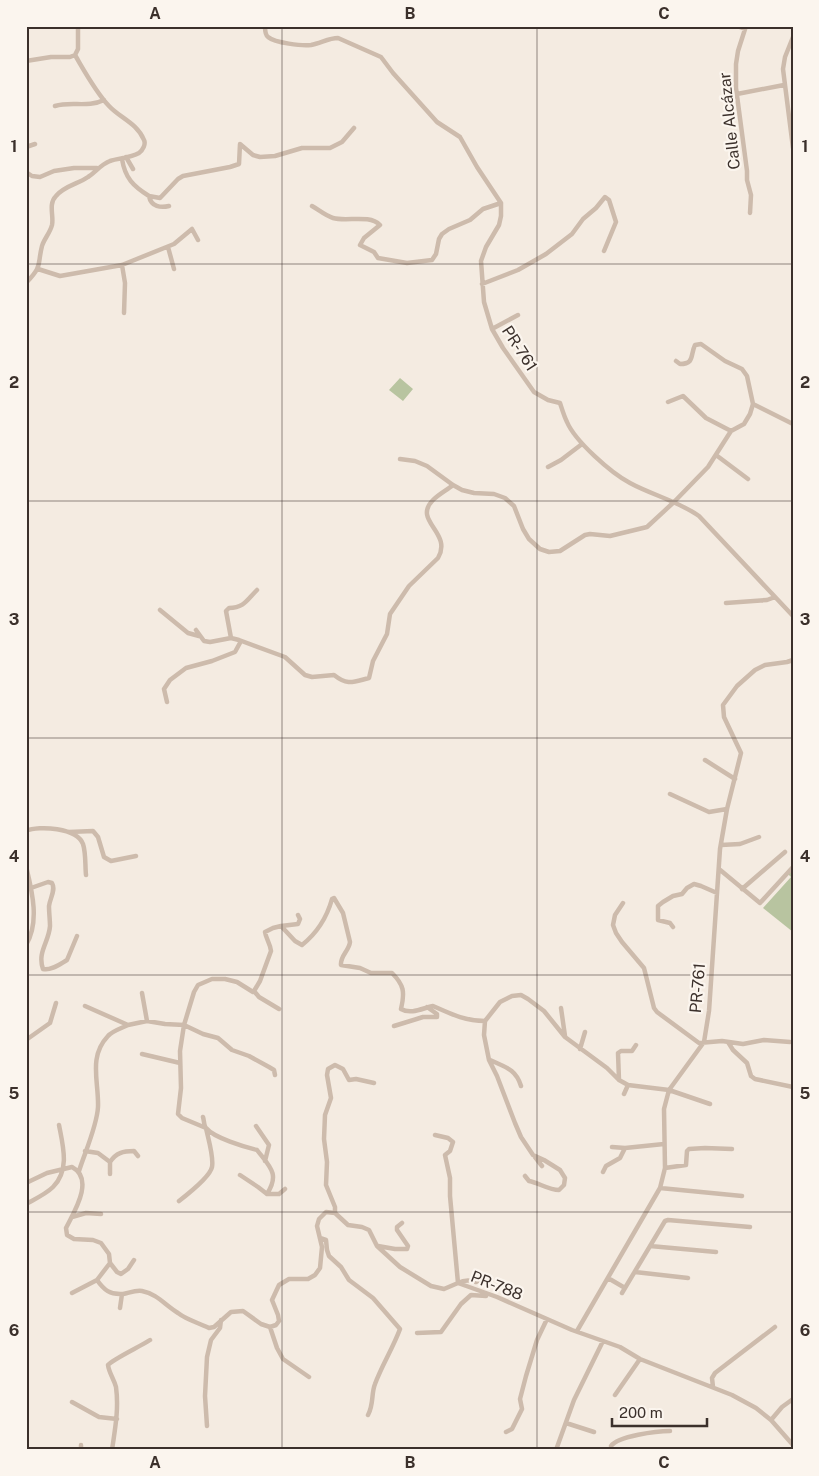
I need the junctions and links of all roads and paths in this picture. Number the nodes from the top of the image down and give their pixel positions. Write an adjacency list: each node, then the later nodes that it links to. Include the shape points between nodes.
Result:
1 (78, 26): 6 (street, via 78,49)
2 (265, 26): 21 (street, via 268,37 280,42 311,45 338,38 381,57 437,122 460,137)
3 (737, 26): 4 (street)
4 (746, 28): 9 (street, Calle Alcázar, via 736,64)
5 (793, 37): 8 (street, via 783,69)
6 (74, 55): 7 (street); 10 (street)
7 (26, 61)
8 (784, 85): 9 (street); 15 (street)
9 (737, 94): 24 (street, Calle Alcázar, via 751,195)
10 (104, 100): 11 (street, via 84,105); 16 (street, via 134,124 144,140 140,152)
11 (54, 106)
12 (354, 128): 20 (street, via 342,142 330,148 302,148 275,156 252,155 240,144 239,164 183,176 160,198)
13 (35, 144): 14 (street)
14 (26, 147)
15 (793, 148)
16 (124, 158): 17 (street); 18 (street); 20 (street, via 124,171 129,180)
17 (98, 168): 19 (street, via 61,170 40,177); 29 (street, via 54,197 52,226 42,245)
18 (134, 169)
19 (26, 172)
20 (149, 196): 22 (street, via 156,206)
21 (500, 203): 23 (street, via 483,209 470,220 442,234 432,260 407,263 378,258 374,252 360,245 380,225 378,222 333,218); 32 (street, PR-761 / PR-761, via 499,225 481,261)
22 (170, 206)
23 (312, 206)
24 (750, 213)
25 (198, 240): 26 (street, via 192,229)
26 (168, 247): 28 (street); 30 (street)
27 (604, 251): 32 (street, via 616,222 605,197 572,234 546,254 518,270)
28 (122, 265): 29 (street, via 60,276); 35 (street)
29 (38, 269): 31 (street)
30 (174, 269)
31 (26, 283)
32 (482, 284): 37 (street, PR-761 / PR-761)
33 (26, 296): 34 (street)
34 (26, 301)
35 (124, 312)
36 (518, 315): 37 (street)
37 (492, 328): 43 (street, PR-761 / PR-761, via 534,392 560,404 567,423)
38 (676, 362): 40 (street, via 689,363 695,344 702,344 742,369)
39 (668, 402): 42 (street, via 683,396 706,418)
40 (754, 404): 41 (street); 42 (street, via 744,424)
41 (793, 424)
42 (731, 431): 44 (street)
43 (582, 444): 46 (street); 49 (street, PR-761 / PR-761, via 628,483)
44 (716, 455): 47 (street); 49 (street)
45 (400, 459): 48 (street, via 427,466)
46 (548, 467)
47 (748, 479)
48 (453, 485): 49 (street, via 462,490 505,498 514,506 529,539 549,552 560,550 585,535 610,536 647,526); 58 (street, via 433,500 427,509 427,520 440,536 440,554 408,586 390,614 387,634 373,661 369,678 350,683 334,675 304,676 285,658)
49 (674, 502): 51 (street, PR-761 / PR-761, via 699,516)
50 (257, 590): 57 (street, via 241,606 226,611)
51 (775, 597): 52 (street); 54 (street, PR-761 / PR-761)
52 (726, 603)
53 (160, 610): 56 (street, via 188,633)
54 (793, 616)
55 (196, 630): 56 (street)
56 (199, 636): 57 (street, via 210,642)
57 (232, 638): 58 (street)
58 (241, 641): 60 (street, via 234,652 186,668 170,680 164,689)
59 (793, 660): 62 (street, PR-761 / PR-761, via 755,670 736,686 724,705 724,717 741,752)
60 (167, 702)
61 (705, 760): 62 (street)
62 (735, 779): 64 (street, PR-761 / PR-761)
63 (670, 794): 64 (street, via 709,812)
64 (727, 809): 68 (street, PR-761 / PR-761)
65 (26, 831): 66 (street, via 42,827)
66 (67, 832): 70 (street, via 93,831 104,857 111,860); 74 (street, via 83,844)
67 (759, 837): 68 (street, via 740,844)
68 (721, 845): 73 (street, PR-761 / PR-761)
69 (785, 852): 76 (street)
70 (136, 856)
71 (26, 866): 75 (street)
72 (793, 867): 76 (street, via 760,903)
73 (719, 869): 76 (street); 77 (street, PR-761 / PR-761)
74 (86, 875)
75 (29, 885): 82 (street, via 48,882 54,886 49,907 50,928 40,962 43,968 52,968 67,960); 83 (street, via 34,918)
76 (742, 889)
77 (717, 893): 81 (street, via 694,884 658,906 658,920 670,923); 99 (street, PR-761 / PR-761)
78 (623, 903): 99 (street, via 613,925 622,942 644,968 654,1008 691,1038)
79 (298, 915): 80 (street, via 298,924)
80 (281, 926): 84 (street, via 266,932 271,951); 88 (street, via 302,945 319,927 334,898 344,913 350,942 341,966 371,973 392,972 403,988 403,1011)
81 (674, 928)
82 (77, 936)
83 (26, 946)
84 (254, 991): 90 (street); 94 (street, via 225,979 212,979 198,985)
85 (142, 993): 91 (street)
86 (56, 1004): 98 (street, via 50,1023)
87 (86, 1006): 93 (street)
88 (427, 1007): 92 (street, via 433,1006 470,1021); 95 (street, via 438,1017 423,1017)
89 (561, 1008): 97 (street)
90 (279, 1009)
91 (147, 1021): 93 (street); 94 (street)
92 (485, 1021): 97 (street, via 500,1002 520,995 544,1011); 105 (street)
93 (128, 1025): 125 (street, via 108,1035 97,1052 98,1108)
94 (184, 1025): 106 (street); 107 (street, via 218,1038 232,1050 274,1070)
95 (394, 1026)
96 (585, 1032): 103 (street)
97 (566, 1037): 103 (street)
98 (26, 1040)
99 (704, 1042): 100 (street); 113 (street, PR-761 / PR-761)
100 (728, 1042): 101 (street); 112 (street, via 747,1063 755,1079)
101 (790, 1042)
102 (636, 1045): 108 (street, via 632,1051 618,1053)
103 (580, 1049): 108 (street)
104 (142, 1054): 106 (street)
105 (489, 1060): 111 (street, via 515,1072); 126 (street, via 514,1123)
106 (180, 1063): 119 (street, via 178,1114)
107 (275, 1075)
108 (619, 1080): 110 (street)
109 (374, 1083): 145 (street, via 349,1080 343,1069 335,1065 328,1069 331,1098 325,1115 326,1185)
110 (628, 1085): 113 (street); 114 (street)
111 (522, 1086)
112 (793, 1087)
113 (669, 1090): 115 (street); 121 (street, PR-761 / PR-761, via 664,1110)
114 (624, 1094)
115 (710, 1104)
116 (203, 1117): 119 (street)
117 (59, 1125): 131 (street)
118 (256, 1126): 128 (street, via 269,1145)
119 (206, 1128): 128 (street, via 236,1145 257,1150); 143 (street, via 212,1168)
120 (435, 1135): 161 (street, via 453,1142 445,1155 450,1178)
121 (664, 1144): 123 (street); 132 (street, PR-761 / PR-761)
122 (612, 1147): 123 (street)
123 (625, 1148): 134 (street, via 620,1158 606,1166)
124 (732, 1149): 132 (street, via 689,1149 686,1165)
125 (85, 1151): 129 (street, via 98,1153); 133 (street)
126 (533, 1155): 130 (street); 137 (street, via 560,1170 564,1185 555,1190 529,1181)
127 (138, 1156): 129 (street, via 134,1151 126,1151 114,1155)
128 (265, 1161): 141 (street, via 274,1178)
129 (110, 1162): 135 (street)
130 (542, 1166)
131 (64, 1168): 133 (street, via 72,1167); 138 (street); 144 (street, via 53,1188)
132 (665, 1168): 139 (street, PR-761 / PR-761)
133 (79, 1171): 147 (street, via 82,1194)
134 (604, 1172)
135 (110, 1174)
136 (240, 1175): 141 (street)
137 (525, 1176)
138 (26, 1183)
139 (660, 1188): 142 (street); 157 (street, PR-761 / PR-761)
140 (286, 1189): 141 (street, via 279,1194)
141 (267, 1194)
142 (742, 1196)
143 (179, 1201)
144 (26, 1204)
145 (335, 1213): 150 (street, via 326,1212 320,1219 317,1226); 151 (street, PR-788 / PR-788, via 348,1224 369,1230)
146 (101, 1214): 147 (street)
147 (72, 1216): 155 (street, via 66,1228 67,1235 101,1243 109,1254)
148 (402, 1223): 151 (street, via 397,1230 407,1248)
149 (750, 1227): 152 (street, via 668,1220)
150 (320, 1238): 168 (street, via 320,1268 308,1279 289,1279 280,1285 272,1300 279,1321); 180 (street, via 326,1240 329,1256 349,1280 374,1298 400,1328 374,1385 372,1408)
151 (377, 1246): 161 (street, PR-788 / PR-788, via 400,1267 431,1286 444,1289)
152 (650, 1246): 153 (street); 156 (street)
153 (716, 1252)
154 (134, 1260): 155 (street, via 121,1274)
155 (110, 1263): 160 (street)
156 (634, 1272): 157 (street, via 624,1290); 158 (street)
157 (608, 1278): 170 (street, PR-761 / PR-761)
158 (688, 1278)
159 (477, 1279): 161 (street, via 478,1282)
160 (97, 1280): 162 (street); 163 (street, via 107,1292)
161 (458, 1283): 164 (street, PR-788 / PR-788)
162 (72, 1293)
163 (122, 1294): 165 (street); 167 (street, via 141,1291 157,1296 179,1314 209,1328)
164 (497, 1297): 166 (street, PR-788 / PR-788); 171 (street, via 472,1295 461,1304 442,1332)
165 (120, 1308)
166 (548, 1319): 170 (street, PR-788 / PR-788); 186 (street, via 537,1340 526,1376 520,1399 522,1409 512,1429)
167 (221, 1320): 168 (street, via 232,1312 243,1311); 184 (street, via 207,1357)
168 (270, 1327): 175 (street, via 283,1359)
169 (775, 1327): 176 (street, via 715,1373)
170 (577, 1332): 173 (street, PR-788 / PR-788)
171 (417, 1333)
172 (150, 1340): 181 (street, via 108,1365 116,1387)
173 (603, 1341): 174 (street, PR-788 / PR-788); 183 (street)
174 (640, 1359): 176 (street, PR-788 / PR-788); 177 (street)
175 (309, 1377)
176 (713, 1387): 182 (street, PR-788 / PR-788, via 756,1408)
177 (616, 1395)
178 (793, 1399): 182 (street)
179 (72, 1402): 181 (street, via 99,1417)
180 (368, 1415)
181 (117, 1419): 189 (street)
182 (771, 1420): 188 (street, PR-788 / PR-788)
183 (566, 1423): 187 (street); 190 (street)
184 (207, 1426)
185 (670, 1431): 191 (street, via 615,1442)
186 (506, 1432)
187 (594, 1432)
188 (793, 1445)
189 (112, 1450)
190 (556, 1450)
191 (612, 1450)

